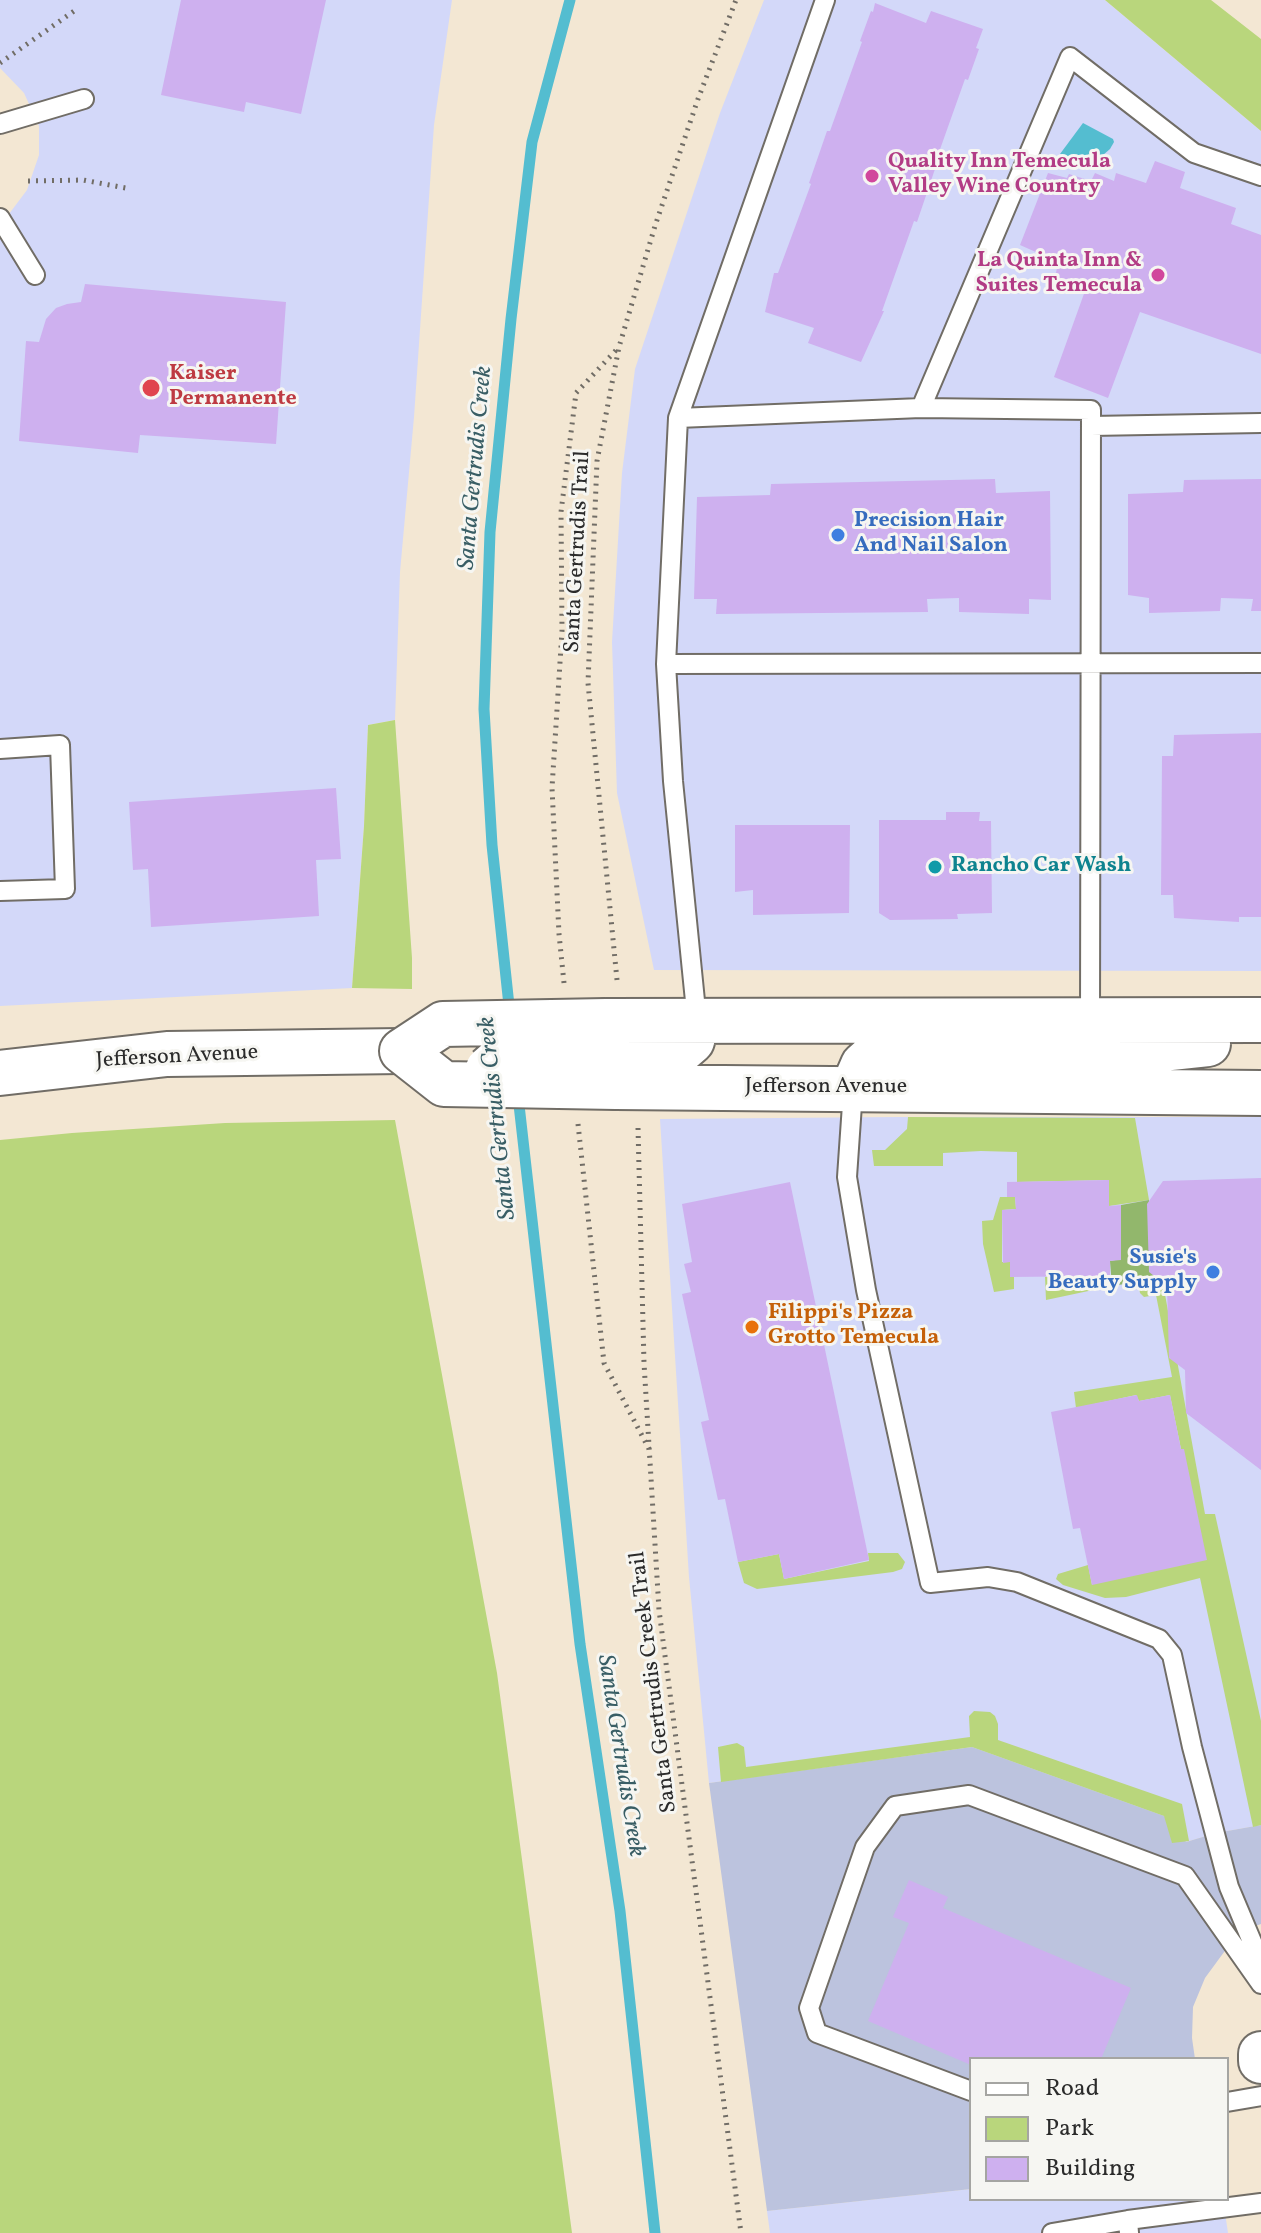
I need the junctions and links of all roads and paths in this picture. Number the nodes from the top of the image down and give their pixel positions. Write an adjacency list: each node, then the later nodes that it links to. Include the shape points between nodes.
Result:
1 (736, 0): 12 (path, Santa Gertrudis Trail, via 655,226)
2 (825, 0): 14 (lane)
3 (77, 9): 4 (path)
4 (0, 63)
5 (84, 99): 6 (lane)
6 (0, 124)
7 (1261, 176): 13 (lane, via 1194,153 1070,57)
8 (28, 181): 9 (path, via 83,180)
9 (131, 189)
10 (0, 218): 11 (lane)
11 (35, 275)
12 (619, 347): 22 (path, via 576,393 561,512 562,631 552,788); 27 (path, Santa Gertrudis Trail, via 597,461 588,683)
13 (921, 408): 14 (lane); 16 (lane, via 1091,410)
14 (678, 418): 18 (lane)
15 (1261, 423): 16 (lane)
16 (1091, 426): 19 (lane)
17 (1261, 663): 19 (lane)
18 (666, 664): 19 (lane); 25 (lane)
19 (1091, 664): 23 (lane)
20 (0, 749): 21 (lane, via 60,745 65,889)
21 (0, 891)
22 (565, 993)
23 (1090, 1020): 24 (main road, Jefferson Avenue); 25 (main road, Jefferson Avenue)
24 (1261, 1020)
25 (697, 1021): 27 (main road, Jefferson Avenue)
26 (1261, 1032): 30 (main road, via 1142,1051 883,1054 863,1065)
27 (612, 1036): 28 (main road, Jefferson Avenue, bridge, via 443,1024); 28 (main road, Jefferson Avenue, bridge, via 472,1084 444,1084); 30 (main road, Jefferson Avenue)
28 (402, 1051): 29 (main road, Jefferson Avenue, via 167,1054)
29 (0, 1073)
30 (853, 1088): 31 (main road, Jefferson Avenue); 35 (lane, via 847,1177 866,1290 930,1583 988,1577 1017,1582 1159,1639 1172,1655 1229,1887)
31 (1261, 1093)
32 (577, 1112): 34 (path, via 604,1363)
33 (638, 1123): 34 (path, Santa Gertrudis Creek Trail)
34 (649, 1449): 44 (path, Santa Gertrudis Creek Trail, via 659,1610)
35 (1261, 1963)
36 (1261, 1984): 39 (lane, via 1185,1876 969,1795 895,1806 865,1847 809,2008 817,2033)
37 (1261, 2054): 38 (main road)
38 (1261, 2061)
39 (969, 2090)
40 (1261, 2096): 41 (lane)
41 (1229, 2102)
42 (1261, 2203): 43 (lane)
43 (1128, 2226): 45 (lane)
44 (741, 2233)
45 (1052, 2233)

